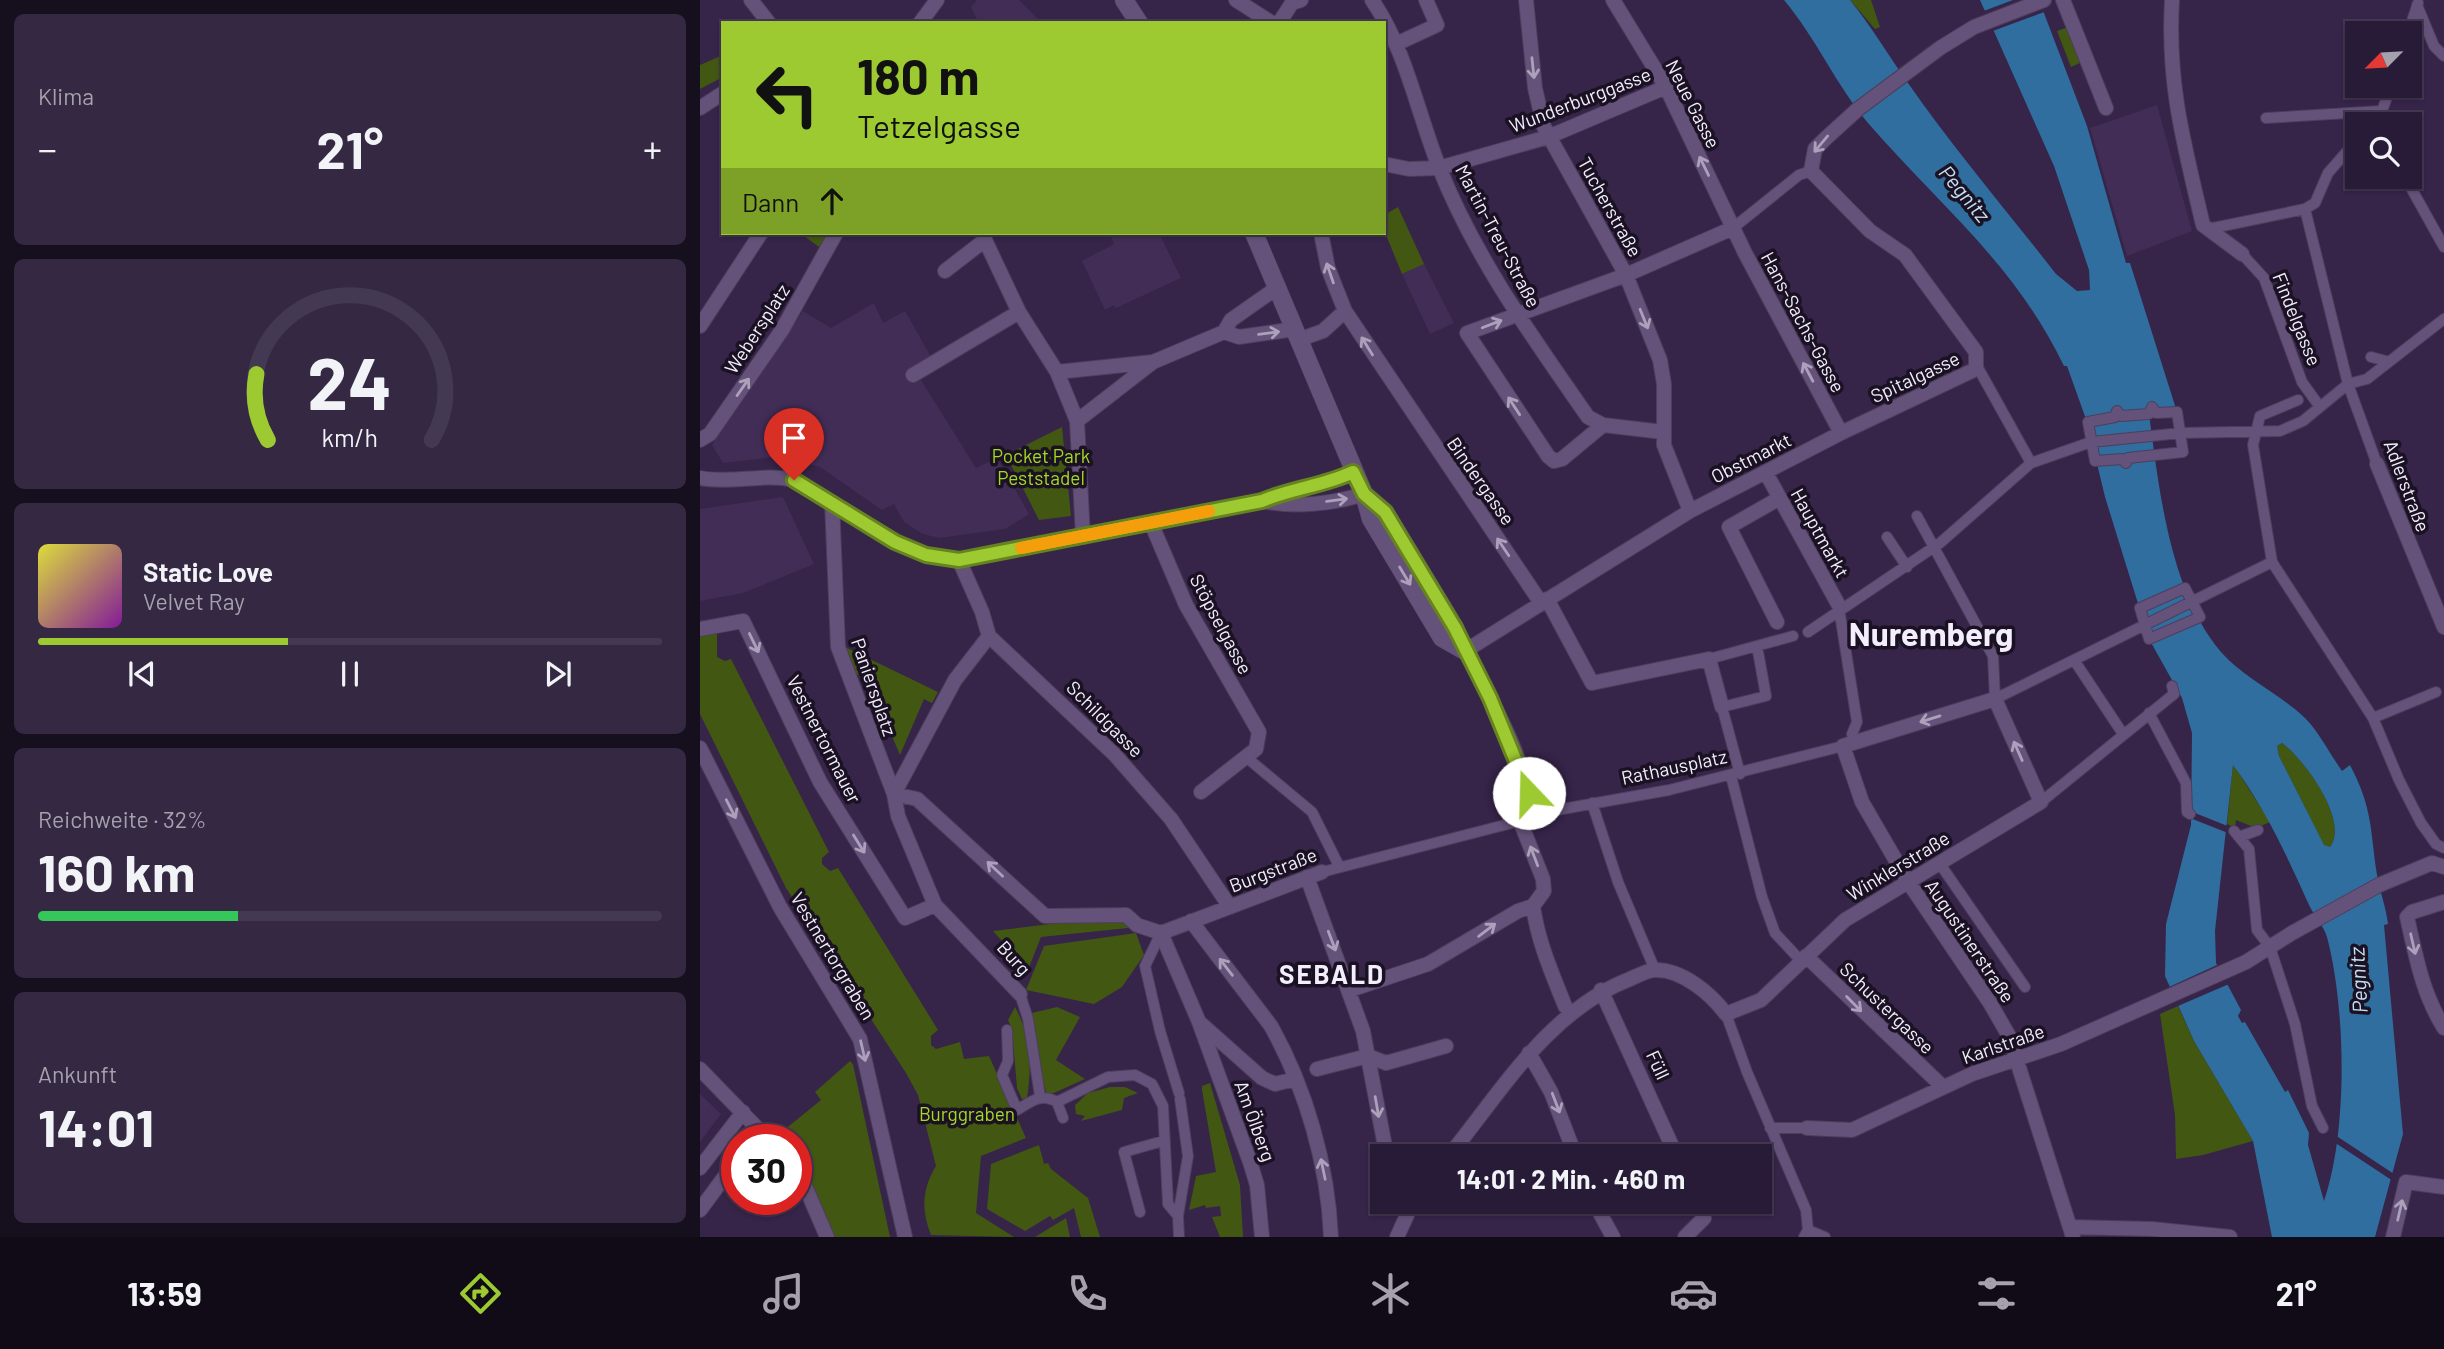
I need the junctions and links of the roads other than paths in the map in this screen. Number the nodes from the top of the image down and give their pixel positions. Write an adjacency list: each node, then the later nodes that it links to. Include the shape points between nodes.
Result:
1 (751, 0): 14 (street)
2 (937, 0): 15 (street)
3 (1124, 0): 16 (street)
4 (1236, 0): 17 (street)
5 (1372, 0): 19 (street, Martin-Treu-Straße)
6 (1426, 0): 22 (street, via 1437,25)
7 (1526, 0): 31 (street, Tucherstraße, one-way to 31, via 1535,88)
8 (1613, 0): 24 (street, Neue Gasse)
9 (2043, 0): 35 (street, one-way to 35, via 1955,37 1902,76 1815,149)
10 (2063, 0): 28 (street)
11 (2172, 0): 39 (street, via 2169,47 2174,100)
12 (1295, 1): 18 (street)
13 (2418, 3): 20 (street); 23 (street, via 2434,46)
14 (767, 21)
15 (921, 21)
16 (1138, 21)
17 (1269, 21)
18 (1280, 21)
19 (1383, 21)
20 (2412, 21)
21 (1386, 26): 22 (street, Martin-Treu-Straße)
22 (1396, 44): 34 (street, Martin-Treu-Straße)
23 (2444, 56)
24 (1666, 88): 31 (street, Wunderburggasse); 38 (street, Neue Gasse, one-way to 24)
25 (721, 94): 27 (street)
26 (2387, 98): 29 (street)
27 (700, 108)
28 (2106, 108)
29 (2382, 111): 30 (street)
30 (2266, 118)
31 (1548, 137): 34 (street, Wunderburggasse); 47 (street, Tucherstraße)
32 (2345, 154): 37 (street, via 2328,173 2315,203)
33 (1386, 164): 34 (street, Wunderburggasse)
34 (1439, 168): 51 (street, Martin-Treu-Straße)
35 (1811, 171): 38 (street, via 1799,175); 59 (street, Spitalgasse, via 1870,232 1905,255 1976,352)
36 (2412, 189): 44 (street)
37 (2305, 209): 39 (street); 62 (street, Adlerstraße)
38 (1733, 228): 47 (street); 71 (street, Hans-Sachs-Gasse, one-way to 38)
39 (2207, 229): 45 (street, Findelgasse)
40 (760, 235): 53 (street)
41 (835, 235): 72 (street, Webersplatz, one-way to 41, via 710,434 782,330)
42 (1255, 235): 48 (street)
43 (1321, 235): 49 (street, Bindergasse, one-way to 43)
44 (2444, 247)
45 (2242, 254): 64 (street, Findelgasse, via 2264,278 2302,382)
46 (945, 271): 50 (street, via 985,240)
47 (1626, 275): 51 (street); 68 (street, Tucherstraße, one-way to 68, via 1660,360)
48 (1278, 286): 54 (street, via 1231,320); 55 (street)
49 (1345, 311): 55 (street, via 1323,331); 92 (street, Bindergasse, one-way to 49)
50 (1019, 312): 60 (street); 61 (street)
51 (1517, 314): 67 (street, Martin-Treu-Straße, via 1588,417); 67 (street, one-way to 51, via 1562,459 1548,456 1467,334)
52 (2444, 319): 57 (street)
53 (700, 326)
54 (1224, 332): 55 (street, one-way to 55, via 1239,337); 58 (street)
55 (1296, 334): 76 (street)
56 (2371, 357): 57 (street)
57 (2386, 361): 62 (street, via 2367,379)
58 (1153, 362): 60 (street); 66 (street)
59 (1977, 366): 71 (street, Spitalgasse); 74 (street, Spitalgasse)
60 (1057, 372): 66 (street)
61 (913, 375)
62 (2348, 384): 64 (street); 75 (street, Adlerstraße)
63 (2298, 400): 65 (street)
64 (2320, 407): 65 (street, via 2303,421)
65 (2279, 419): 69 (street); 69 (street, via 2260,416)
66 (1077, 421): 86 (street)
67 (1603, 425): 68 (street)
68 (1663, 432): 83 (street)
69 (2254, 432): 70 (street); 90 (street, via 2260,502)
70 (2180, 433): 73 (street); 73 (street, via 2183,452 2128,458 2126,463 2122,459 2095,461); 73 (street, via 2177,412 2156,413 2152,407 2149,414 2121,416 2117,411 2115,417 2088,422)
71 (1835, 436): 77 (street, Obstmarkt)
72 (700, 440)
73 (2091, 442): 74 (street)
74 (2031, 463): 88 (street, Hauptmarkt)
75 (2377, 464): 97 (street, Adlerstraße)
76 (1353, 472): 79 (street); 81 (street)
77 (1766, 473): 80 (street, Hauptmarkt); 83 (street, Obstmarkt)
78 (700, 478): 82 (street, via 725,481 778,476)
79 (1364, 494): 81 (street, one-way to 79, via 1283,505); 102 (street, via 1371,519 1432,606 1442,638)
80 (1778, 499): 94 (street, Hauptmarkt); 95 (street, via 1729,527)
81 (1262, 501): 85 (street)
82 (832, 502): 89 (street, via 895,542 926,555); 117 (street, Paniersplatz, via 838,648)
83 (1690, 511): 92 (street, Obstmarkt)
84 (1917, 516): 88 (street)
85 (1151, 523): 86 (street); 114 (street, Stöpselgasse, via 1186,605 1257,725 1260,740)
86 (1083, 537): 89 (street)
87 (1887, 537): 91 (street)
88 (1938, 545): 91 (street, Hauptmarkt); 107 (street, via 1993,656)
89 (959, 560): 100 (street, Schildgasse)
90 (2272, 562): 93 (street); 110 (street)
91 (1907, 567): 94 (street, Hauptmarkt)
92 (1544, 601): 102 (street, Obstmarkt); 103 (street, Bindergasse, via 1592,683)
93 (2193, 603): 96 (street); 96 (street, via 2200,617 2178,629 2149,639); 96 (street, via 2185,588 2163,596 2140,608)
94 (1840, 608): 99 (street, Hauptmarkt); 112 (street, Hauptmarkt, via 1857,722)
95 (1777, 622): 101 (street, via 1789,637)
96 (2145, 626): 104 (street)
97 (2444, 627)
98 (700, 629): 130 (street, Vestnertormauer, one-way to 130, via 743,621 820,782 905,918)
99 (1808, 632)
100 (989, 636): 117 (street, Paniersplatz, via 955,680); 132 (street, Schildgasse, via 1115,754 1171,819)
101 (1757, 646): 103 (street); 108 (street, via 1766,696)
102 (1465, 651): 121 (street, via 1526,782 1531,802)
103 (1709, 659): 108 (street, Rathausplatz)
104 (2074, 660): 107 (street); 111 (street)
105 (2172, 686): 109 (street, Winklerstraße, via 2174,694)
106 (2436, 692): 110 (street)
107 (1995, 699): 112 (street, one-way to 112); 118 (street, one-way to 107)
108 (1722, 707): 115 (street, Rathausplatz)
109 (2145, 716): 111 (street, Winklerstraße); 120 (street, via 2186,783)
110 (2373, 718): 123 (street, via 2399,780)
111 (2123, 734): 118 (street, Winklerstraße)
112 (1849, 744): 115 (street); 128 (street, Augustinerstraße, via 1862,802)
113 (700, 748): 183 (street, Vestnertorgraben, one-way to 183, via 780,907 860,1039)
114 (1246, 757): 116 (street); 125 (street, via 1312,811)
115 (1735, 775): 119 (street, Rathausplatz); 136 (street, via 1762,897 1775,933)
116 (1201, 792)
117 (894, 794): 130 (street, via 898,816); 134 (street, one-way to 117, via 1126,915 1045,916 917,799)
118 (2041, 802): 124 (street, Winklerstraße)
119 (1592, 803): 121 (street, Rathausplatz); 137 (street, via 1618,882)
120 (2190, 814)
121 (1524, 818): 125 (street, Burgstraße, via 1436,845); 131 (street, one-way to 121, via 1544,891 1543,879)
122 (2258, 830): 135 (street, via 2237,834 2249,849 2257,930)
123 (2443, 858): 135 (street, via 2379,885)
124 (1940, 864): 128 (street, Winklerstraße); 138 (street, Augustinerstraße)
125 (1339, 866): 126 (street, Burgstraße)
126 (1322, 872): 127 (street, Burgstraße)
127 (1307, 877): 132 (street, Burgstraße); 139 (street, one-way to 139)
128 (1909, 883): 136 (street, Winklerstraße, via 1846,920); 150 (street, Augustinerstraße, via 1990,1003)
129 (2444, 902): 145 (street, one-way to 145, via 2407,917 2422,983)
130 (935, 905): 141 (street, Burg)
131 (1534, 906): 139 (street, one-way to 131, via 1428,964); 142 (street, via 1540,943)
132 (1230, 907): 133 (street, Burgstraße)
133 (1191, 921): 134 (street, Burgstraße); 153 (street, one-way to 133, via 1271,1026)
134 (1161, 933): 144 (street, Am Ölberg); 177 (street, via 1145,966 1180,1096 1188,1156)
135 (2270, 947): 150 (street, Karlstraße, via 2173,996 2061,1044); 162 (street, via 2295,1024 2312,1106)
136 (1804, 958): 143 (street, Winklerstraße, via 1762,1000); 154 (street, Schustergasse, one-way to 154)
137 (1655, 970): 140 (street); 143 (street, via 1682,977 1703,990)
138 (2025, 987)
139 (1350, 990): 149 (street)
140 (1601, 990): 148 (street); 167 (street, Füll)
141 (1020, 994): 155 (street, Burg)
142 (1565, 1006)
143 (1726, 1014): 160 (street)
144 (1199, 1022): 153 (street, Am Ölberg, via 1262,1078 1275,1084); 185 (street, Am Ölberg, via 1254,1173)
145 (2444, 1028)
146 (1007, 1030): 155 (street, via 1008,1061 1002,1075 1017,1110)
147 (1446, 1046): 149 (street, via 1386,1063)
148 (1530, 1053): 165 (street); 166 (street, one-way to 166)
149 (1368, 1056): 152 (street); 164 (street, one-way to 164)
150 (2017, 1057): 154 (street, Karlstraße); 178 (street, Augustinerstraße)
151 (700, 1069): 157 (street)
152 (1317, 1069)
153 (1295, 1079): 186 (street, one-way to 153, via 1322,1160)
154 (1943, 1087): 161 (street, Karlstraße, via 1846,1130)
155 (1040, 1096): 156 (street)
156 (1056, 1102): 158 (street); 163 (street, via 1108,1077 1135,1075 1152,1084 1160,1097)
157 (743, 1112): 159 (street); 168 (street)
158 (1063, 1118)
159 (754, 1124)
160 (1770, 1128): 161 (street); 180 (street, via 1806,1210)
161 (1807, 1128)
162 (2323, 1128)
163 (1163, 1141): 173 (street, via 1124,1152); 177 (street, via 1168,1204)
164 (1385, 1144)
165 (1459, 1144)
166 (1571, 1144)
167 (1671, 1144)
168 (700, 1168)
169 (721, 1182): 172 (street)
170 (2444, 1187): 191 (street, one-way to 170, via 2406,1182)
171 (812, 1201): 182 (street)
172 (700, 1210)
173 (1140, 1212)
174 (1408, 1214): 187 (street)
175 (1600, 1214): 188 (street)
176 (1702, 1214): 189 (street, via 1704,1218)
177 (1178, 1216): 184 (street)
178 (2072, 1232): 179 (street)
179 (2151, 1233): 181 (street)
180 (1806, 1234): 190 (street)
181 (2223, 1236)
182 (828, 1237)
183 (905, 1237)
184 (1179, 1237)
185 (1262, 1237)
186 (1331, 1237)
187 (1397, 1237)
188 (1612, 1237)
189 (1685, 1237)
190 (1825, 1237)
191 (2393, 1237)

